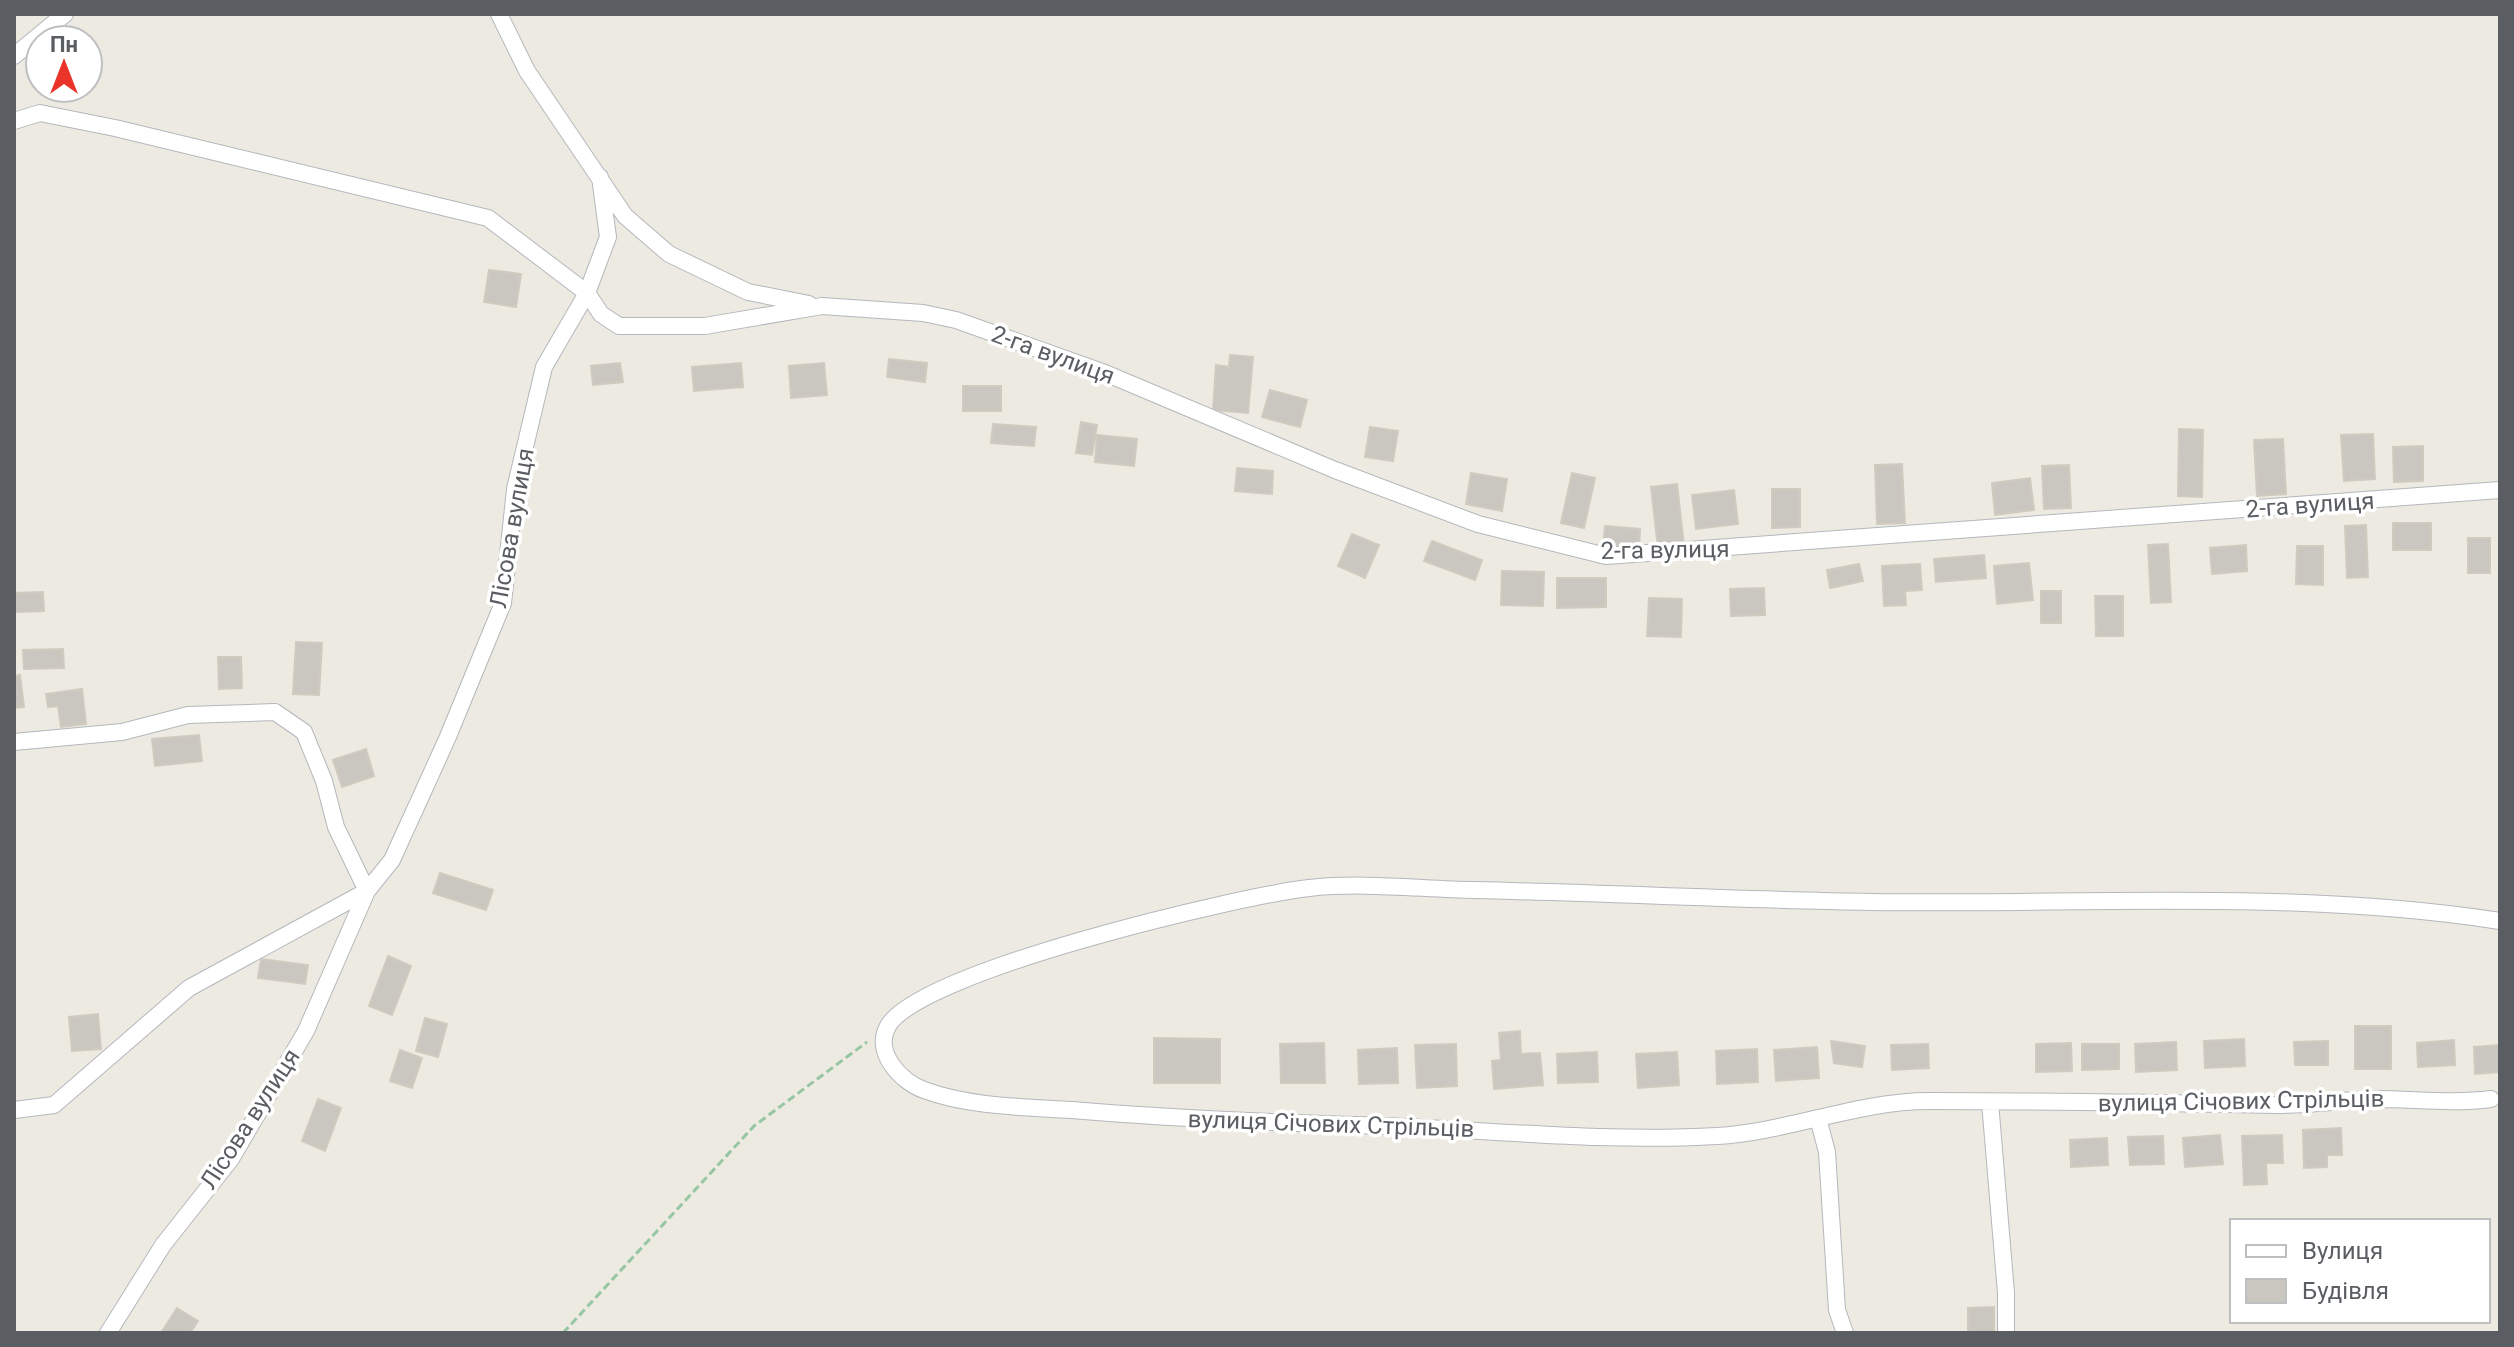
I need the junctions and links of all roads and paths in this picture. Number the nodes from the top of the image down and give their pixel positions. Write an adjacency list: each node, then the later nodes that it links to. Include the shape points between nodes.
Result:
1 (65, 14): 3 (street)
2 (499, 14): 5 (street, Лісова вулиця, via 527,71)
3 (14, 56)
4 (14, 121): 6 (street, via 40,113 115,128 488,218)
5 (600, 177): 6 (street, Лісова вулиця, via 608,237); 7 (street, 2-га вулиця, via 625,216 669,254 748,292)
6 (587, 293): 7 (street, 2-га вулиця, via 601,314 619,326 705,326); 10 (street, Лісова вулиця, via 544,367 515,489 503,603 392,860)
7 (822, 306): 8 (street, 2-га вулиця, via 956,320 1105,373 1478,524 1606,556)
8 (2500, 490)
9 (14, 742): 10 (street, via 122,732 188,715 275,712 304,732 336,827)
10 (367, 891): 15 (street, Лісова вулиця, via 189,988 54,1105); 17 (street, Лісова вулиця, via 298,1044 231,1159 163,1245)
11 (2500, 921): 12 (street, via 2362,904 1870,902 1314,887 1199,907 1097,934 950,987 895,1018)
12 (886, 1029): 16 (street, вулиця Січових Стрільців, via 887,1055 911,1084 960,1098 1039,1108 1165,1119 1584,1135 1722,1136); 18 (path, via 754,1126)
13 (2491, 1099): 14 (street, вулиця Січових Стрільців, via 2284,1105)
14 (1990, 1102): 16 (street, вулиця Січових Стрільців, via 1889,1103); 20 (street)
15 (14, 1110)
16 (1818, 1118): 19 (street, via 1827,1152 1837,1310)
17 (108, 1333)
18 (563, 1333)
19 (1845, 1333)
20 (2006, 1333)

